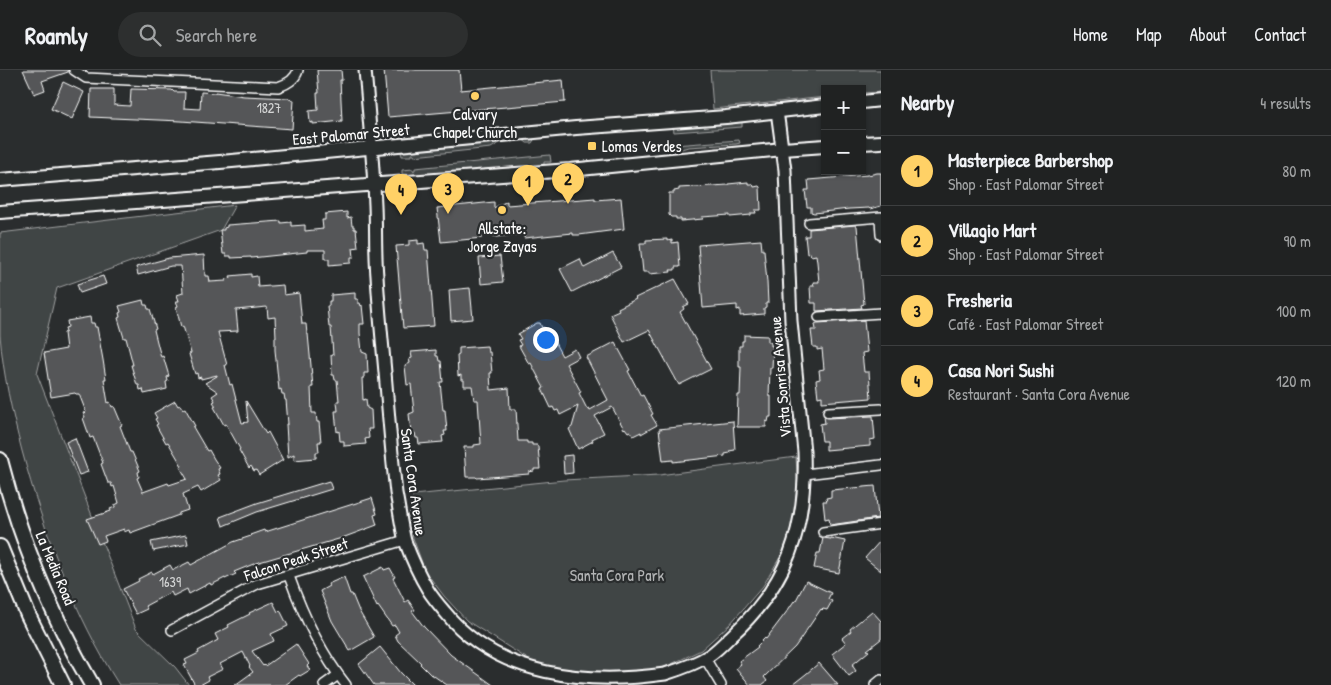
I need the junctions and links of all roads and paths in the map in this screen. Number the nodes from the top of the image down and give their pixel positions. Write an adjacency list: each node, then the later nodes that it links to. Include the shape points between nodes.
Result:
1 (74, 70): 2 (street, via 86,78 278,87 294,78)
2 (298, 70)
3 (365, 70): 11 (street, Santa Cora Avenue)
4 (881, 100): 5 (main road)
5 (866, 102)
6 (821, 106): 7 (main road, East Palomar Street)
7 (777, 111): 11 (main road, East Palomar Street); 12 (street, Vista Sonrisa Avenue)
8 (881, 142): 9 (main road)
9 (866, 143)
10 (821, 146): 12 (main road)
11 (371, 148): 13 (main road, East Palomar Street); 14 (street, Santa Cora Avenue)
12 (783, 149): 14 (main road, via 570,170); 25 (street, Vista Sonrisa Avenue, via 791,321)
13 (0, 180)
14 (374, 184): 15 (main road); 28 (street, Santa Cora Avenue, via 377,275 393,467)
15 (0, 212)
16 (880, 218): 17 (street); 18 (street)
17 (809, 223)
18 (881, 235)
19 (881, 313): 20 (street)
20 (819, 317)
21 (881, 409): 22 (street)
22 (828, 412)
23 (0, 460): 37 (main road, La Media Road, via 34,564)
24 (881, 465): 25 (street)
25 (804, 474): 31 (street, Vista Sonrisa Avenue, via 800,522 784,569 766,599)
26 (881, 524): 27 (street)
27 (823, 532)
28 (405, 540): 30 (street, Falcon Peak Street); 33 (street, Santa Cora Avenue, via 429,591 450,619 476,644 518,668 568,683 619,684 657,676)
29 (0, 547): 36 (main road, via 28,615)
30 (289, 576): 32 (street, Falcon Peak Street, via 257,584); 34 (street, via 310,628)
31 (743, 625): 33 (street, Santa Cora Avenue)
32 (172, 630)
33 (705, 658): 40 (street)
34 (338, 675): 38 (street); 39 (street)
35 (881, 680): 41 (street)
36 (63, 685)
37 (92, 685)
38 (324, 685)
39 (346, 685)
40 (721, 685)
41 (875, 685)

